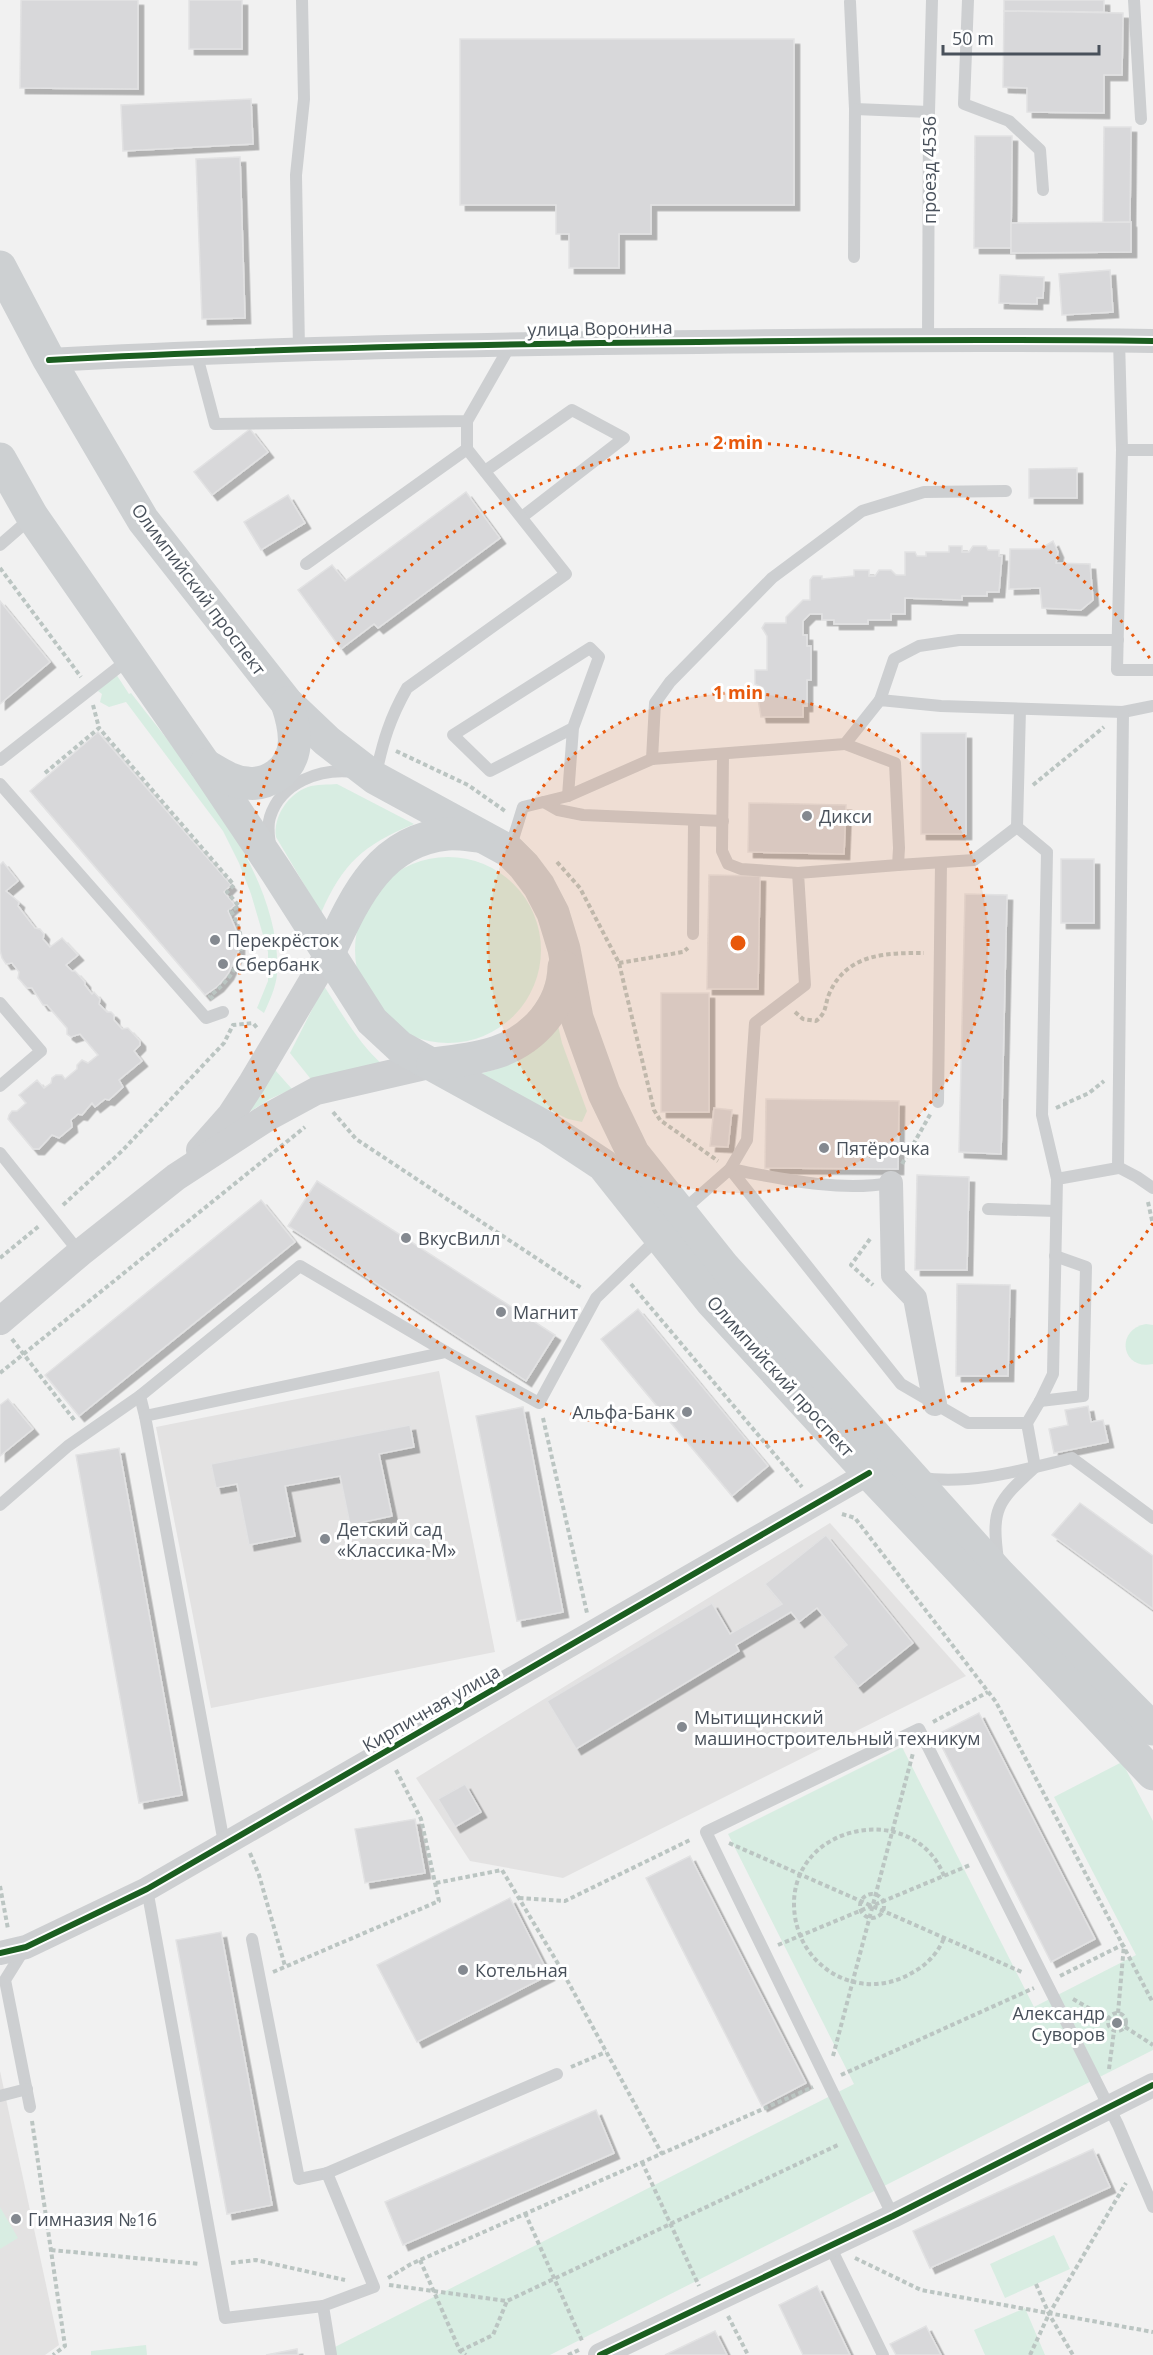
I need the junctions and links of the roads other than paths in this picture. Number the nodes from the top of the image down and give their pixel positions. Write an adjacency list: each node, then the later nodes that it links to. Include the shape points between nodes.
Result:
1 (302, 0): 16 (lane, via 304,99 296,175)
2 (932, 0): 7 (lane, проезд 4536)
3 (968, 0): 9 (lane, via 964,104 1009,121 1040,150)
4 (1134, 0): 8 (lane)
5 (850, 2): 6 (lane)
6 (855, 109): 7 (lane); 10 (lane)
7 (929, 112): 12 (lane, проезд 4536)
8 (1141, 119)
9 (1043, 190)
10 (854, 257)
11 (0, 267): 18 (main road, Олимпийский проспект)
12 (928, 340): 13 (street, улица Воронина); 15 (street, улица Воронина)
13 (1119, 340): 14 (street, улица Воронина); 21 (lane)
14 (1153, 341)
15 (512, 344): 16 (street, улица Воронина); 19 (lane)
16 (299, 350): 17 (street, улица Воронина)
17 (196, 352): 18 (street, улица Воронина); 19 (lane, via 215,424)
18 (48, 360): 34 (main road, Олимпийский проспект, via 143,520)
19 (467, 421): 20 (lane)
20 (467, 449): 24 (lane); 29 (lane)
21 (1122, 450): 22 (lane); 30 (lane)
22 (1153, 450)
23 (0, 459): 26 (main road, Олимпийский проспект)
24 (485, 471): 27 (lane); 27 (lane, via 572,410 624,438)
25 (1006, 490): 41 (lane, via 924,492 862,511 772,578 670,682 655,703)
26 (32, 516): 28 (lane); 31 (main road, Олимпийский проспект)
27 (522, 517): 44 (lane, via 566,574 407,688 392,714)
28 (0, 545)
29 (306, 564)
30 (1118, 640): 32 (lane, via 1117,670); 33 (lane, via 959,640 919,646 894,659)
31 (130, 658): 42 (lane); 43 (main road, Олимпийский проспект)
32 (1153, 670)
33 (879, 700): 36 (lane); 39 (lane)
34 (287, 703): 43 (main road, via 295,740 292,757 282,771 266,782 249,784); 44 (main road, Олимпийский проспект)
35 (1153, 706): 37 (lane)
36 (1020, 709): 37 (lane); 50 (lane)
37 (1123, 712): 66 (lane)
38 (573, 729): 38 (lane, via 490,771 453,735 590,648 599,657); 46 (lane)
39 (845, 744): 40 (lane); 54 (lane, via 895,763)
40 (723, 754): 41 (lane); 49 (lane)
41 (652, 759): 46 (lane)
42 (0, 760)
43 (205, 765): 55 (main road, Олимпийский проспект)
44 (372, 776): 51 (main road, Олимпийский проспект); 55 (lane, via 342,771 318,773 292,785 276,803 269,819)
45 (0, 784): 61 (lane, via 206,1018)
46 (568, 796): 47 (lane)
47 (544, 802): 48 (lane, via 558,810 583,815); 52 (lane, via 522,807)
48 (694, 820): 49 (lane); 57 (lane)
49 (723, 821): 56 (lane, via 723,851 728,864 741,869)
50 (1017, 827): 53 (lane, via 974,860); 69 (lane, via 1047,852 1042,1115)
51 (481, 836): 52 (main road, Олимпийский проспект); 59 (main road, Олимпийский проспект, via 448,834 417,840 392,854 369,877)
52 (509, 851): 58 (main road, Олимпийский проспект, via 539,886 553,913)
53 (941, 863): 54 (lane); 64 (lane)
54 (898, 865): 56 (lane)
55 (276, 871): 59 (main road, Олимпийский проспект)
56 (798, 873): 67 (lane, via 805,985 756,1023 747,1140)
57 (693, 934)
58 (564, 949): 62 (main road, Олимпийский проспект, via 564,983 558,998 544,1021 524,1040 496,1053); 74 (main road, Олимпийский проспект, via 577,1018 604,1093)
59 (328, 955): 62 (main road, Олимпийский проспект, via 372,1021 400,1047); 68 (street, via 231,1115)
60 (0, 1003): 63 (lane, via 41,1051)
61 (223, 1012)
62 (433, 1065): 68 (street, via 316,1091); 74 (main road, Олимпийский проспект, via 603,1165)
63 (0, 1086)
64 (938, 1102)
65 (0, 1154): 75 (lane)
66 (1118, 1167): 69 (lane); 71 (lane)
67 (730, 1169): 70 (lane, via 803,1184); 74 (lane); 81 (lane, via 901,1384)
68 (176, 1177): 75 (street)
69 (1057, 1179): 73 (lane)
70 (891, 1184): 81 (street, via 893,1275 915,1298)
71 (1153, 1188)
72 (988, 1209): 73 (lane)
73 (1056, 1211): 76 (lane)
74 (670, 1224): 78 (lane, via 596,1298 540,1403); 85 (main road, Олимпийский проспект, via 711,1301); 86 (main road, Олимпийский проспект, via 723,1266)
75 (80, 1253): 77 (street)
76 (1055, 1256): 80 (lane, via 1053,1374); 80 (lane, via 1086,1267 1083,1396)
77 (0, 1321)
78 (446, 1353): 79 (lane, via 300,1266); 82 (lane)
79 (140, 1396): 82 (lane); 87 (lane, via 85,1434)
80 (1040, 1401): 83 (lane)
81 (935, 1404): 83 (lane, via 968,1423)
82 (145, 1416): 92 (lane)
83 (1027, 1423): 84 (lane)
84 (1035, 1467): 86 (lane, via 981,1479); 88 (lane, via 1072,1458); 89 (lane, via 1007,1493 997,1514 994,1528)
85 (869, 1473): 91 (main road, Олимпийский проспект); 92 (street, Кирпичная улица)
86 (911, 1477): 89 (main road, Олимпийский проспект)
87 (0, 1504)
88 (1153, 1518)
89 (1000, 1575): 90 (main road, Олимпийский проспект)
90 (1153, 1729)
91 (1153, 1774)
92 (224, 1843): 93 (street, Кирпичная улица)
93 (147, 1889): 95 (street, Кирпичная улица); 106 (lane, via 225,2318)
94 (252, 1939): 102 (lane, via 299,2179)
95 (14, 1950): 98 (lane, via 4,1980)
96 (557, 2074): 102 (lane)
97 (1153, 2085): 100 (street)
98 (27, 2089): 99 (lane); 101 (lane)
99 (0, 2096)
100 (1107, 2103): 103 (lane); 104 (street); 104 (lane, via 919,1729 706,1832)
101 (30, 2107)
102 (327, 2173): 106 (lane, via 374,2287)
103 (1153, 2207)
104 (893, 2216): 105 (street)
105 (830, 2246): 108 (street, via 711,2295); 109 (lane)
106 (324, 2306): 107 (lane)
107 (331, 2355)
108 (600, 2355)
109 (883, 2355)

